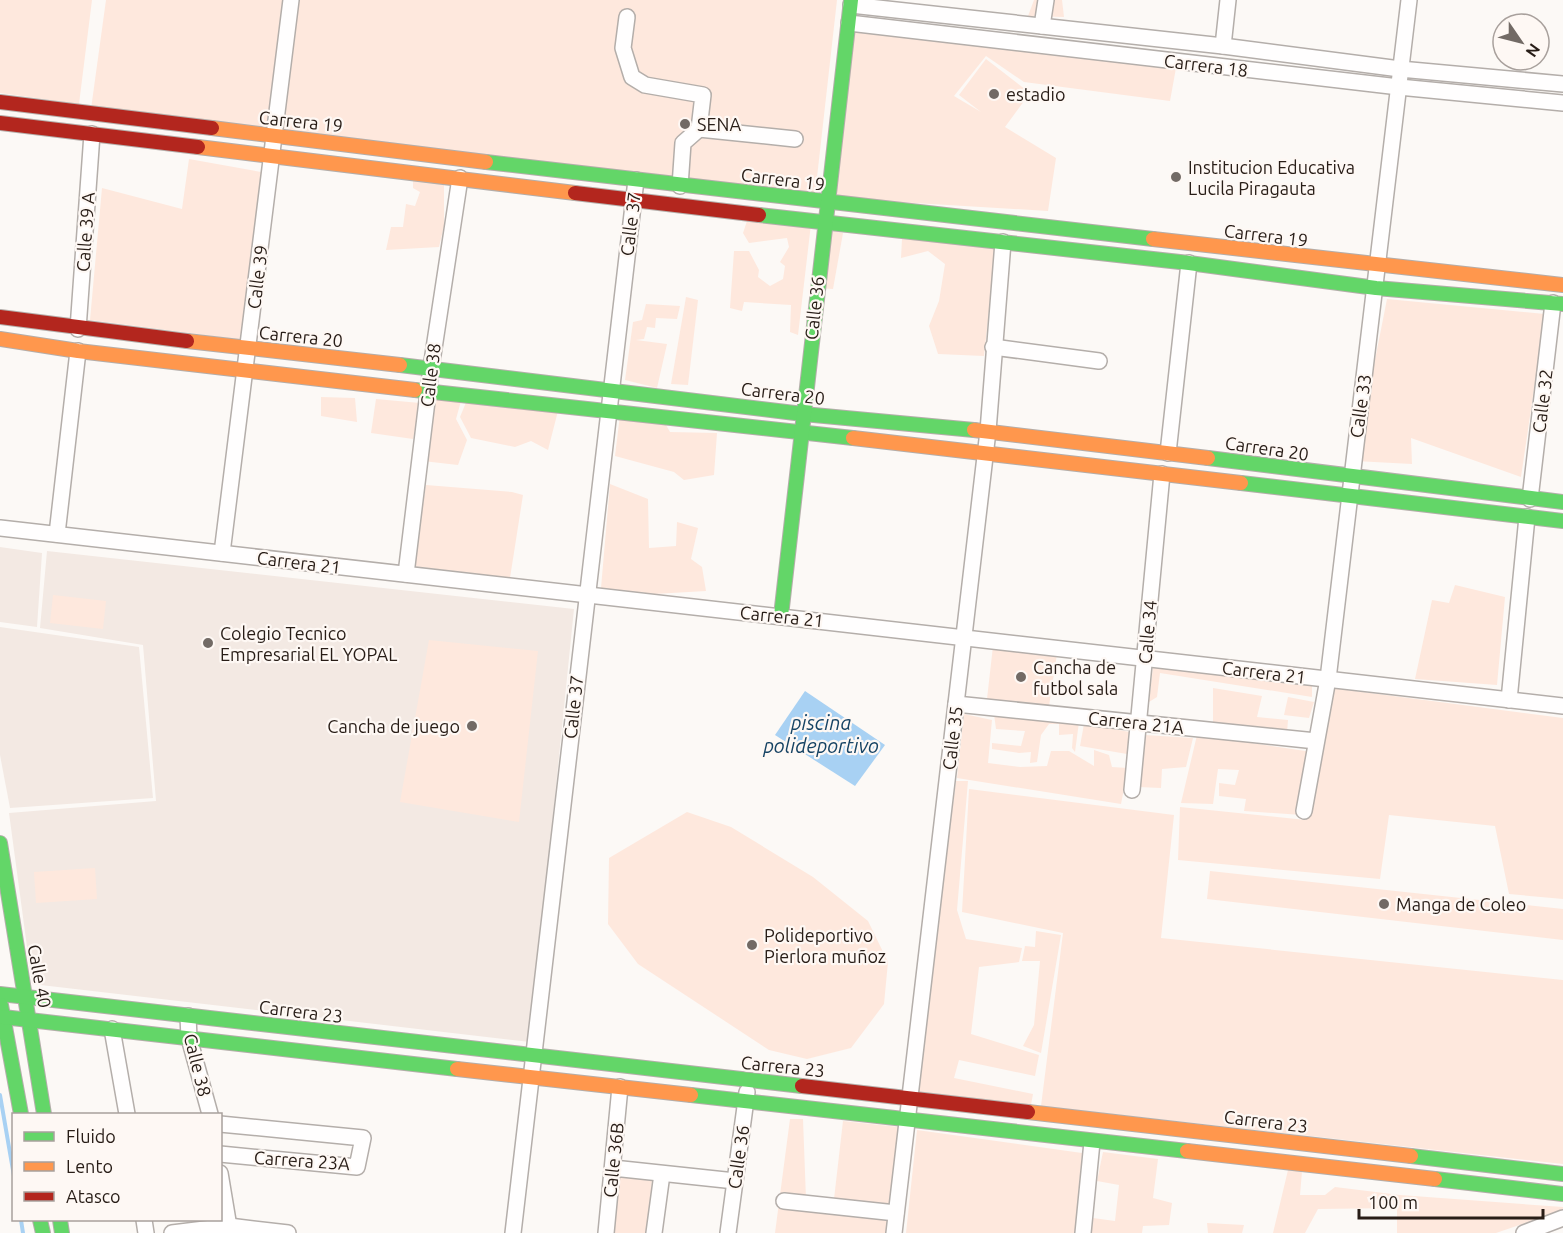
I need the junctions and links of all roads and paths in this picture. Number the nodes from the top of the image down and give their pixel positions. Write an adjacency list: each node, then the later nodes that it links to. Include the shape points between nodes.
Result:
1 (291, 0): 18 (street, Calle 39)
2 (1046, 0): 8 (street)
3 (1228, 0): 9 (street)
4 (1409, 0): 10 (street, Calle 33)
5 (851, 2): 7 (main road, Calle 36); 8 (street, Carrera 18)
6 (627, 17): 16 (street, via 623,48 632,77 645,85 703,95)
7 (849, 23): 12 (street, Carrera 18); 25 (main road, Calle 36)
8 (1042, 26): 9 (street, Carrera 18)
9 (1223, 46): 10 (street, Carrera 18)
10 (1400, 69): 11 (street, Carrera 18); 12 (street, Calle 33)
11 (1563, 84)
12 (1399, 87): 14 (street, Carrera 18); 29 (street, Calle 33)
13 (0, 102): 18 (main road, Carrera 19)
14 (1563, 103)
15 (0, 123): 17 (main road, Carrera 19)
16 (699, 129): 19 (street); 23 (street, via 683,143)
17 (92, 134): 20 (main road, Carrera 19); 34 (street, Calle 39 A)
18 (275, 135): 20 (street, Calle 39); 22 (main road, Carrera 19)
19 (795, 139)
20 (272, 155): 21 (main road, Carrera 19); 37 (street, Calle 39)
21 (460, 178): 24 (main road, Carrera 19); 40 (street, Calle 38)
22 (636, 180): 23 (main road, Carrera 19); 24 (street, Calle 37)
23 (680, 186): 25 (main road, Carrera 19)
24 (633, 201): 26 (main road, Carrera 19); 42 (street, Calle 37)
25 (827, 202): 26 (main road, Calle 36); 29 (main road, Carrera 19)
26 (824, 224): 27 (main road, Carrera 19); 45 (main road, Calle 36)
27 (1003, 242): 28 (main road, Carrera 19); 36 (street, Calle 35)
28 (1189, 263): 31 (main road, Carrera 19); 49 (street)
29 (1379, 266): 30 (main road, Carrera 19); 31 (street, Calle 33)
30 (1563, 282)
31 (1376, 288): 32 (main road, Carrera 19); 51 (street, Calle 33)
32 (1558, 303): 53 (street, Calle 32)
33 (0, 317): 34 (main road, Carrera 20)
34 (78, 329): 37 (main road, Carrera 20)
35 (0, 339): 38 (main road, Carrera 20)
36 (993, 347): 39 (street); 46 (street, Calle 35)
37 (248, 349): 40 (main road, Carrera 20); 41 (street, Calle 39)
38 (78, 351): 41 (main road, Carrera 20); 58 (street)
39 (1099, 361)
40 (431, 368): 42 (main road, Carrera 20); 43 (street, Calle 38)
41 (245, 370): 43 (main road, Carrera 20); 59 (street, Calle 39)
42 (610, 390): 44 (street, Calle 37); 45 (main road, Carrera 20)
43 (428, 393): 44 (main road, Carrera 20); 60 (street, Calle 38)
44 (608, 413): 47 (main road, Carrera 20); 61 (street, Calle 37)
45 (803, 414): 46 (main road, Carrera 20); 47 (main road, Calle 36)
46 (988, 431): 48 (street, Calle 35); 49 (main road, Carrera 20)
47 (801, 434): 48 (main road, Carrera 20); 62 (main road, Calle 36)
48 (985, 452): 50 (main road, Carrera 20); 63 (street, Calle 35)
49 (1168, 453): 51 (main road, Carrera 20)
50 (1162, 474): 52 (main road, Carrera 20); 64 (street, Calle 34)
51 (1350, 477): 52 (street, Calle 33); 53 (main road, Carrera 20)
52 (1348, 494): 55 (main road, Carrera 20); 65 (street, Calle 33)
53 (1530, 499): 54 (main road, Carrera 20)
54 (1563, 502)
55 (1527, 517): 56 (main road, Carrera 20); 66 (street)
56 (1563, 521)
57 (0, 528): 58 (street, Carrera 21)
58 (57, 534): 59 (street, Carrera 21)
59 (222, 553): 60 (street, Carrera 21)
60 (406, 574): 61 (street, Carrera 21)
61 (586, 595): 62 (street, Carrera 21); 81 (street, Calle 37)
62 (781, 616): 63 (street, Carrera 21)
63 (963, 637): 64 (street, Carrera 21); 67 (street, Calle 35)
64 (1145, 658): 65 (street, Carrera 21); 69 (street, Calle 34)
65 (1328, 679): 66 (street, Carrera 21); 70 (street, Calle 33)
66 (1509, 700): 68 (street, Carrera 21)
67 (956, 704): 69 (street, Carrera 21A); 85 (street, Calle 35)
68 (1563, 706)
69 (1138, 723): 70 (street, Carrera 21A); 71 (street, Calle 34)
70 (1316, 741): 72 (street, Calle 33)
71 (1132, 790)
72 (1304, 811)
73 (0, 843): 75 (main road, Calle 40)
74 (0, 995): 75 (main road, Carrera 23); 77 (main road)
75 (26, 998): 76 (main road, Carrera 23); 78 (main road, Calle 40)
76 (188, 1016): 80 (street, Calle 38); 81 (main road, Carrera 23)
77 (3, 1017): 78 (main road); 87 (main road)
78 (30, 1020): 79 (main road); 88 (main road, Calle 40)
79 (112, 1029): 80 (main road); 89 (street)
80 (189, 1038): 82 (main road); 90 (street, Calle 38)
81 (534, 1057): 82 (street, Calle 37); 83 (main road, Carrera 23)
82 (531, 1078): 84 (main road); 107 (street, Calle 37)
83 (748, 1080): 85 (main road, Carrera 23); 86 (street, Calle 36)
84 (620, 1087): 86 (main road); 95 (street, Calle 36B)
85 (910, 1099): 91 (street, Calle 35); 97 (main road, Carrera 23)
86 (745, 1101): 91 (main road); 98 (street, Calle 36)
87 (21, 1113)
88 (44, 1113)
89 (127, 1113)
90 (210, 1113)
91 (907, 1120): 93 (main road); 102 (street, Calle 35)
92 (222, 1124): 94 (street, Carrera 23A, via 363,1138 357,1167)
93 (1092, 1142): 100 (main road); 112 (street)
94 (222, 1154)
95 (613, 1168): 96 (street); 108 (street, Calle 36B)
96 (662, 1174): 98 (street); 109 (street)
97 (1563, 1174)
98 (735, 1180): 110 (street, Calle 36)
99 (222, 1185): 104 (street)
100 (1563, 1194)
101 (784, 1201): 102 (street)
102 (896, 1213): 111 (street, Calle 35)
103 (1563, 1218): 113 (street)
104 (229, 1229): 105 (street); 106 (street)
105 (172, 1233)
106 (288, 1233)
107 (513, 1233)
108 (606, 1233)
109 (654, 1233)
110 (728, 1233)
111 (894, 1233)
112 (1083, 1233)
113 (1524, 1233)

